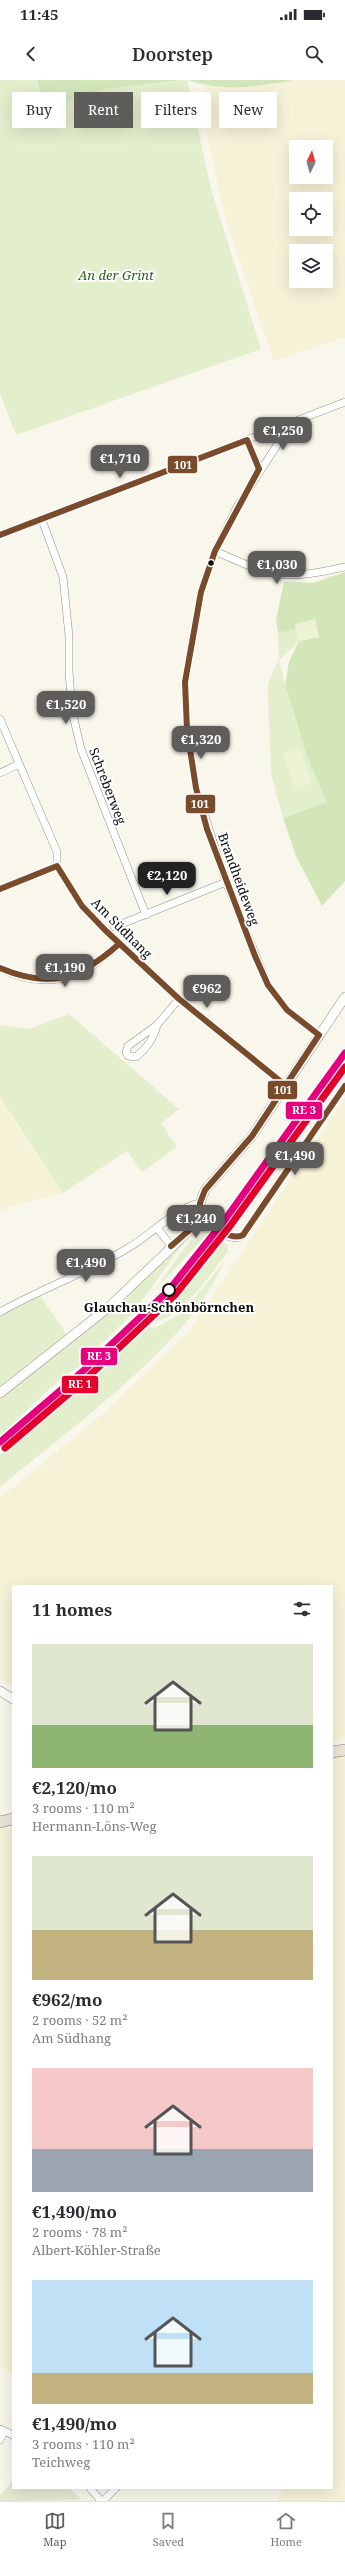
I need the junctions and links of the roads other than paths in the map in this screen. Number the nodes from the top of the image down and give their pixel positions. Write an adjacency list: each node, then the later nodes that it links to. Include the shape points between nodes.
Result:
1 (345, 402): 2 (street)
2 (292, 422): 3 (street); 5 (street, Brandheideweg, via 236,506)
3 (42, 520): 4 (street); 13 (street, Schreberweg, via 63,577 69,636 68,672 72,711 80,749)
4 (0, 535)
5 (215, 551): 6 (street, via 261,571 284,577); 11 (street, Brandheideweg, via 201,592 185,682 187,730 196,788)
6 (345, 567)
7 (0, 719): 8 (street, Am Südhang)
8 (19, 764): 9 (street); 10 (street, Am Südhang, via 57,852)
9 (0, 772)
10 (57, 866): 12 (street); 15 (street, Am Südhang, via 82,906)
11 (226, 882): 13 (street); 20 (street, Brandheideweg, via 268,985 286,1010)
12 (0, 889)
13 (146, 915): 14 (street)
14 (114, 927)
15 (119, 944): 16 (street, via 87,970 59,980 26,978); 18 (street, Am Südhang)
16 (0, 968)
17 (345, 997): 20 (street)
18 (179, 999): 19 (street); 21 (street, Am Südhang)
19 (157, 1025): 19 (street, via 150,1043 136,1057 128,1056 128,1046)
20 (319, 1035): 21 (street)
21 (285, 1085): 23 (street, via 252,1136 205,1190)
22 (345, 1086): 24 (street, via 243,1234 237,1238 230,1237)
23 (200, 1203): 24 (street); 25 (street, via 187,1206)
24 (200, 1214): 26 (street, via 193,1227)
25 (158, 1229): 26 (street); 27 (street, via 77,1277)
26 (171, 1246): 28 (street, via 109,1307)
27 (0, 1312)
28 (0, 1393)
29 (0, 1691): 30 (street)
30 (12, 1698)
31 (345, 1750): 32 (main road)
32 (333, 1752)
33 (12, 1820): 34 (main road)
34 (0, 1822)
35 (2, 2430): 36 (street); 37 (street)
36 (12, 2435)
37 (0, 2440)
38 (91, 2489): 40 (street)
39 (115, 2489): 40 (street)
40 (102, 2501)

